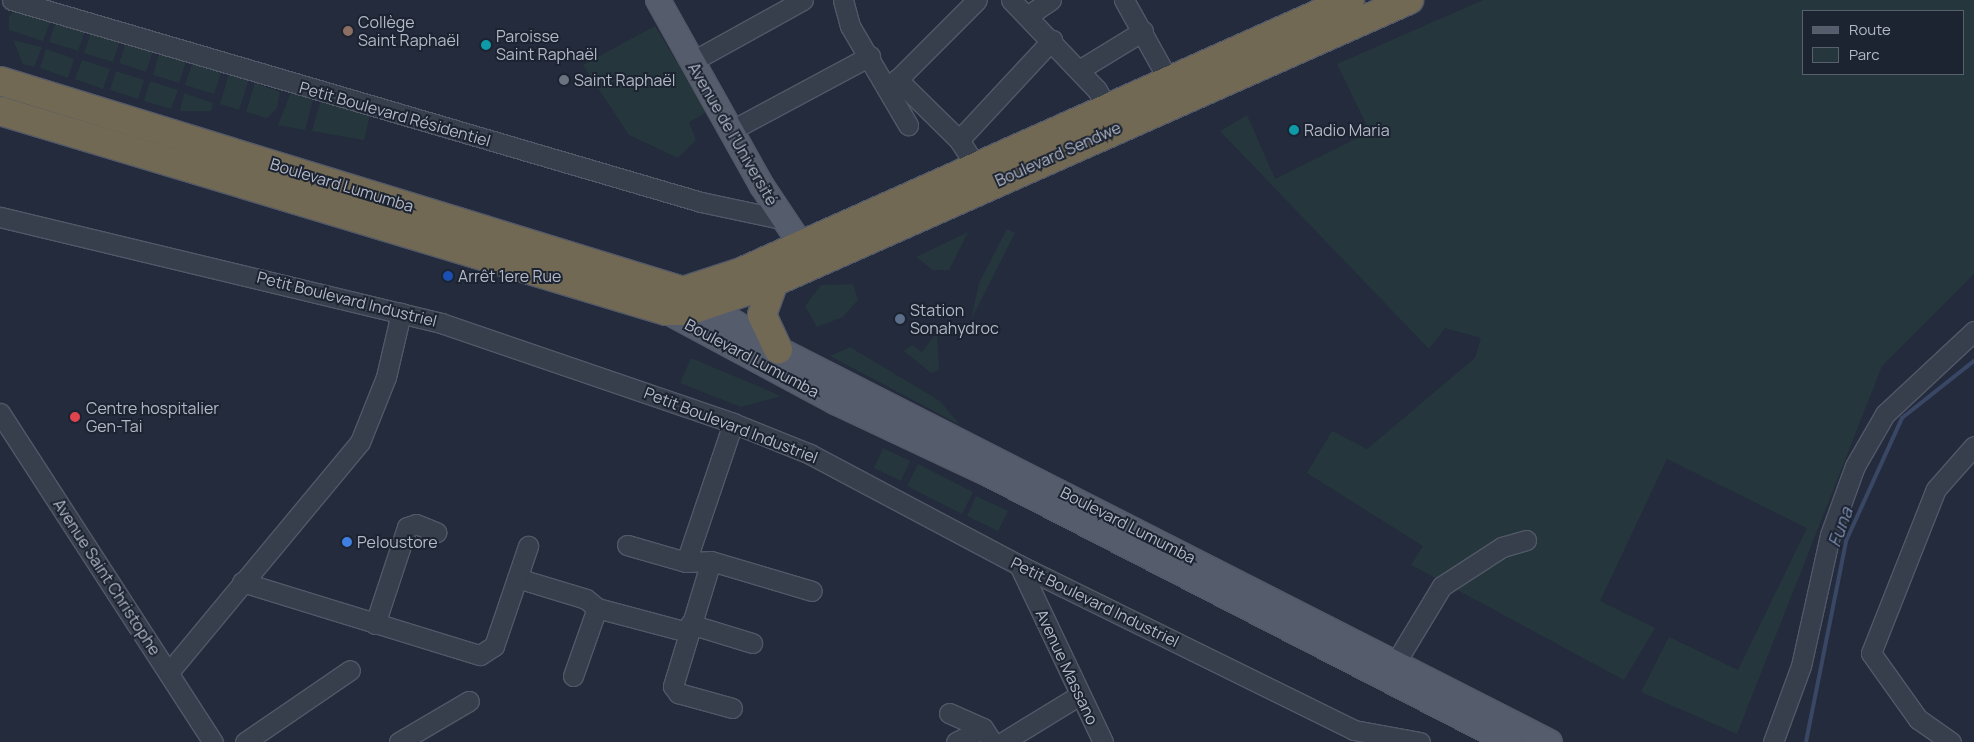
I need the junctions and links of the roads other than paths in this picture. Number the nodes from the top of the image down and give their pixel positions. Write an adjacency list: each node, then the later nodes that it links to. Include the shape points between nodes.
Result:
1 (12, 0): 27 (street, Petit Boulevard Résidentiel, via 701,202)
2 (658, 0): 15 (main road, Avenue de l’Université)
3 (803, 0): 15 (street)
4 (977, 0): 19 (street)
5 (1011, 0): 11 (street)
6 (1051, 0): 11 (street)
7 (1124, 0): 12 (street)
8 (1350, 0): 18 (highway, Boulevard Sendwe)
9 (1409, 0): 28 (highway, Boulevard Sendwe)
10 (847, 3): 14 (street)
11 (1027, 16): 13 (street)
12 (1143, 31): 16 (street); 18 (street)
13 (1052, 40): 16 (street); 24 (street)
14 (870, 56): 19 (street); 23 (street)
15 (691, 62): 23 (main road, Avenue de l’Université)
16 (1079, 70): 20 (street)
17 (0, 81): 30 (highway, Boulevard Lumumba)
18 (1169, 81): 20 (highway, Boulevard Sendwe)
19 (893, 84): 22 (street); 24 (street)
20 (1107, 108): 25 (highway, Boulevard Sendwe)
21 (0, 111): 30 (highway, Boulevard Lumumba)
22 (908, 125)
23 (730, 131): 27 (main road, Avenue de l’Université)
24 (959, 140): 25 (street)
25 (976, 166): 28 (highway, Boulevard Sendwe)
26 (0, 217): 32 (street, Petit Boulevard Industriel)
27 (781, 219): 28 (main road, Avenue de l’Université)
28 (807, 254): 29 (highway, Boulevard Sendwe); 30 (highway, Boulevard Sendwe, via 741,272)
29 (774, 282): 31 (highway, Boulevard Sendwe); 34 (highway, via 762,315)
30 (674, 301): 31 (highway, Boulevard Lumumba); 53 (main road, Boulevard Lumumba, via 809,389)
31 (707, 306): 34 (main road, Boulevard Lumumba)
32 (400, 313): 36 (street, Petit Boulevard Industriel, via 512,345); 46 (street, via 386,377 360,442)
33 (1974, 331): 70 (street, via 1885,414 1855,466 1830,535 1801,666)
34 (778, 349): 53 (main road, Boulevard Lumumba)
35 (0, 413): 54 (street, Avenue Saint Christophe)
36 (733, 422): 43 (street); 44 (street, Petit Boulevard Industriel, via 810,454)
37 (1974, 446): 71 (street, via 1936,489 1871,653 1913,714)
38 (436, 532): 49 (street, via 416,524 407,527)
39 (1526, 540): 53 (street, via 1502,547 1442,586)
40 (627, 545): 43 (street)
41 (528, 546): 45 (street)
42 (712, 561): 43 (street); 47 (street); 50 (street)
43 (686, 562)
44 (1019, 565): 56 (street, Avenue Massano); 67 (street, Petit Boulevard Industriel, via 1354,730)
45 (517, 578): 48 (street, via 586,599); 49 (street, via 494,646 487,653 480,655)
46 (242, 582): 49 (street); 54 (street)
47 (812, 591)
48 (597, 608): 50 (street); 55 (street)
49 (376, 624)
50 (689, 628): 51 (street); 58 (street, via 675,690)
51 (752, 643)
52 (350, 670): 62 (street)
53 (1391, 670): 68 (main road, Boulevard Lumumba); 69 (main road, Boulevard Lumumba)
54 (169, 672): 61 (street, Avenue Saint Christophe)
55 (574, 676)
56 (1078, 696): 65 (street); 66 (street, Avenue Massano)
57 (469, 700): 63 (street)
58 (732, 708)
59 (949, 713): 60 (street)
60 (988, 735): 64 (street)
61 (213, 742)
62 (245, 742)
63 (399, 742)
64 (956, 742)
65 (1003, 742)
66 (1103, 742)
67 (1420, 742)
68 (1509, 742)
69 (1550, 742)
70 (1773, 742)
71 (1951, 742)

